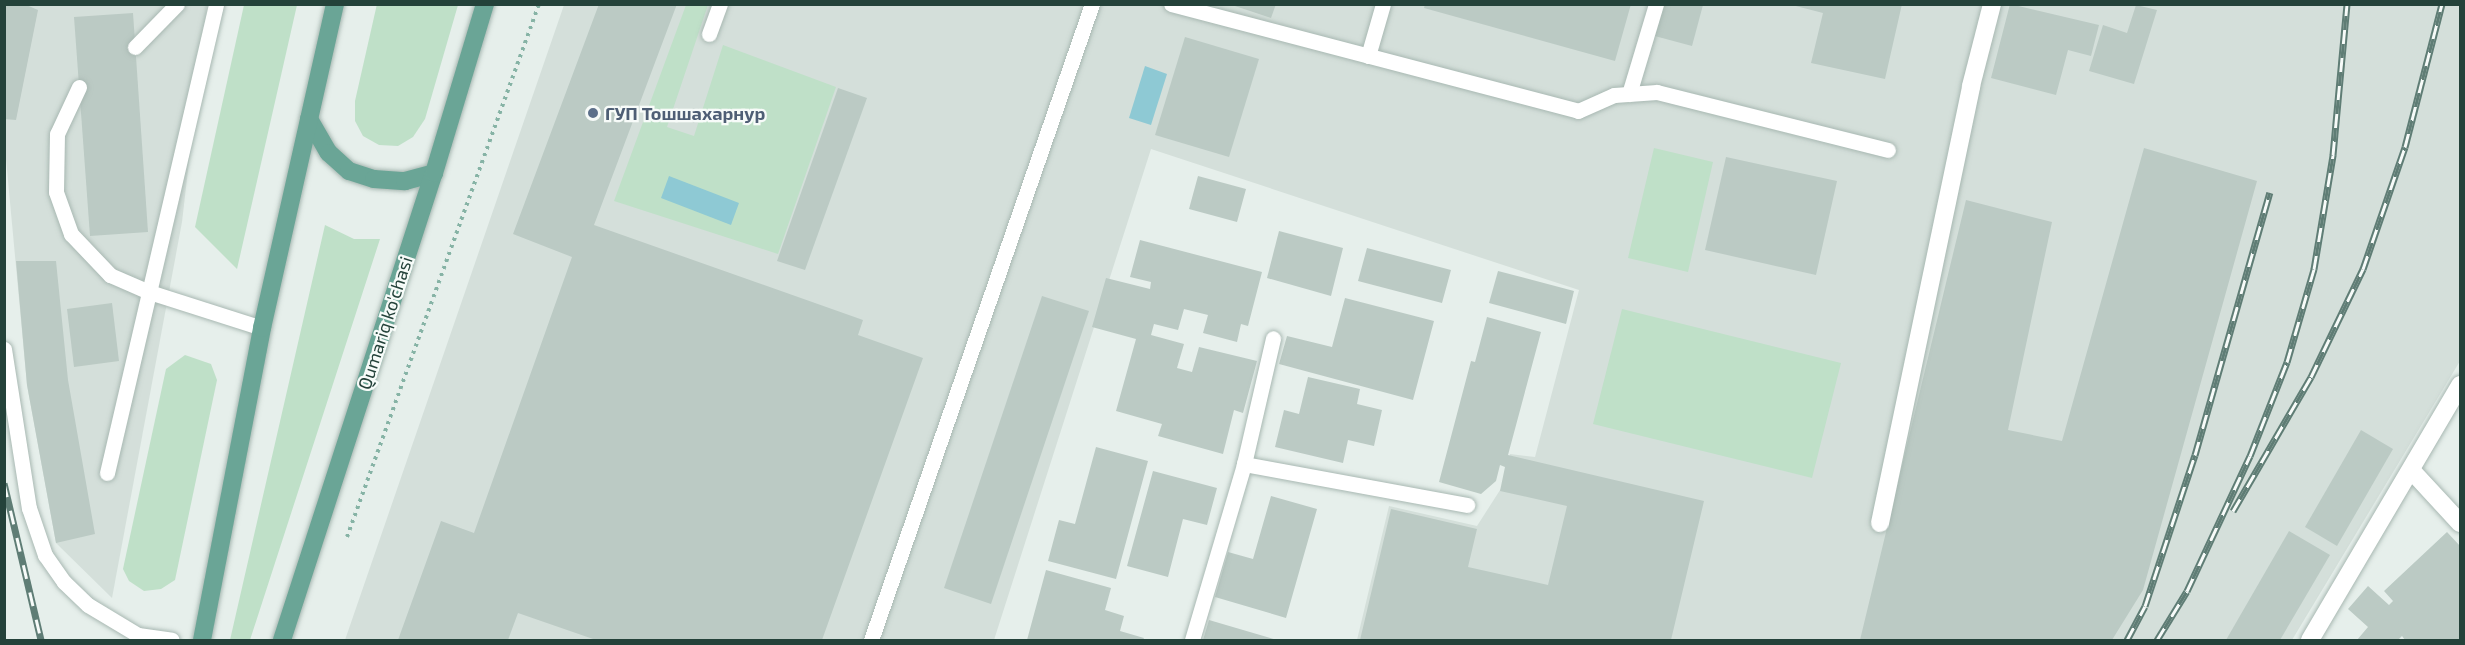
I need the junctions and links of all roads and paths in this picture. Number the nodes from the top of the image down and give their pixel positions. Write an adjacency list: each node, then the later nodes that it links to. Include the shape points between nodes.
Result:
1 (177, 4): 13 (lane)
2 (216, 4): 20 (lane)
3 (334, 4): 17 (main road)
4 (485, 4): 19 (main road, Qumariq ko'chasi)
5 (539, 4): 31 (path)
6 (720, 4): 12 (lane)
7 (1092, 4): 35 (lane)
8 (1171, 4): 14 (lane)
9 (1383, 4): 14 (lane)
10 (1656, 4): 16 (lane)
11 (1992, 4): 29 (street, via 1971,86)
12 (709, 34)
13 (135, 47)
14 (1368, 56): 16 (lane, via 1578,111 1614,95)
15 (79, 87): 20 (lane, via 57,134 56,192 71,234 110,275)
16 (1629, 94): 18 (lane, via 1657,92)
17 (309, 119): 19 (main road, via 329,153 349,171 374,179 405,181); 21 (main road)
18 (1888, 150)
19 (434, 173): 34 (main road, Qumariq ko'chasi)
20 (149, 292): 21 (lane); 27 (lane)
21 (262, 327): 33 (main road)
22 (1273, 338): 25 (lane)
23 (4, 349): 32 (lane, via 29,508 45,555 88,606 138,635)
24 (2460, 385): 26 (street)
25 (1244, 464): 28 (lane); 36 (lane)
26 (2412, 471): 30 (street); 37 (street)
27 (107, 473)
28 (1467, 505)
29 (1880, 523)
30 (2460, 523)
31 (346, 542)
32 (172, 640)
33 (202, 640)
34 (282, 640)
35 (871, 640)
36 (1192, 640)
37 (2310, 640)

